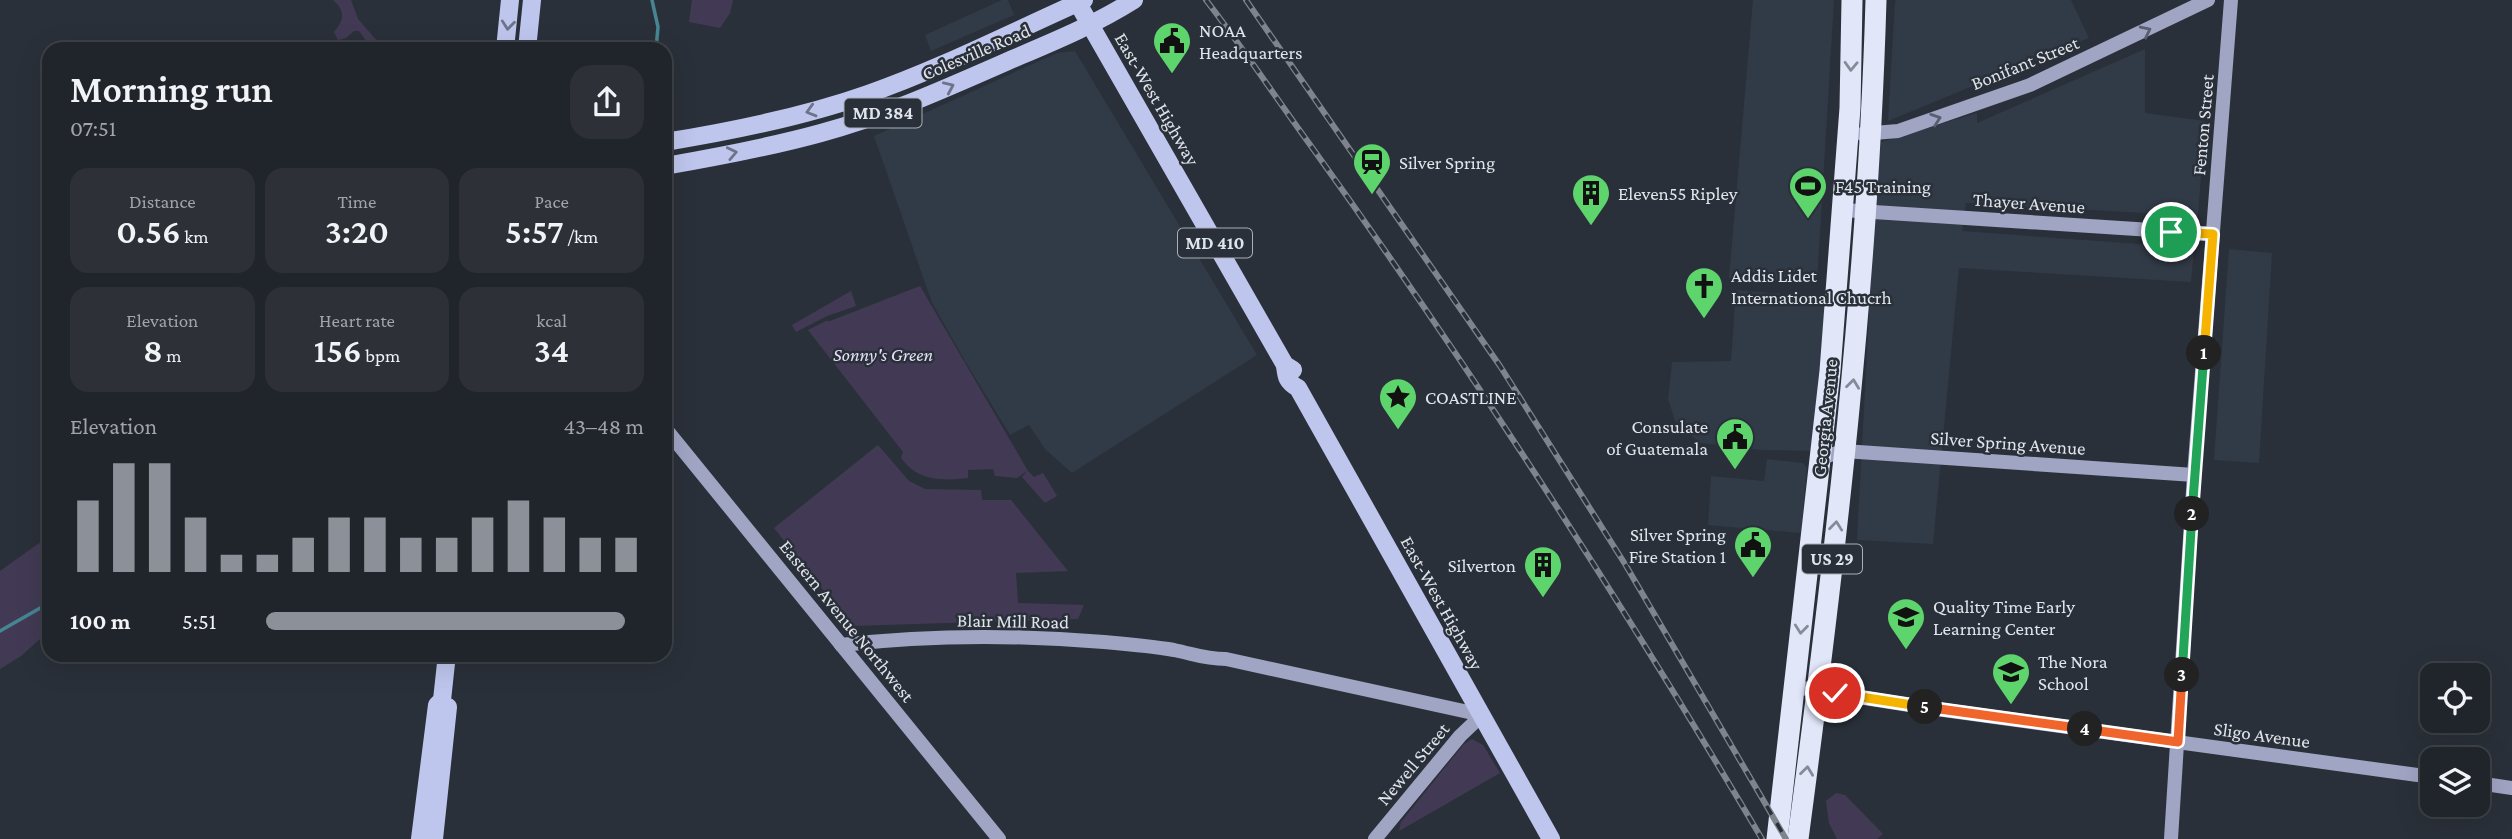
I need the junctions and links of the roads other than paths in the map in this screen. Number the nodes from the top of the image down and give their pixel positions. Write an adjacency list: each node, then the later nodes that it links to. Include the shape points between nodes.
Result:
1 (510, 0): 10 (main road, one-way to 10)
2 (532, 0): 11 (main road)
3 (1134, 0): 9 (main road, Colesville Road / MD 384)
4 (1852, 0): 12 (highway, Georgia Avenue / US 29, one-way to 12)
5 (1876, 0): 13 (highway, Georgia Avenue / US 29)
6 (2208, 0): 13 (street, Bonifant Street, one-way to 6, via 1898,131 2030,85)
7 (2231, 0): 18 (street, Fenton Street)
8 (1079, 1): 9 (main road, East-West Highway / MD 410); 14 (main road, Colesville Road / MD 384, one-way to 14, via 865,95 802,114)
9 (1090, 25): 15 (main road, Colesville Road / MD 384, one-way to 9, via 821,133 872,117); 30 (main road, East-West Highway / MD 410, via 1285,365 1300,379 1298,387)
10 (506, 42)
11 (528, 42)
12 (1848, 132): 13 (street, Bonifant Street); 16 (highway, Georgia Avenue / US 29)
13 (1870, 135): 17 (highway, Georgia Avenue / US 29)
14 (672, 141)
15 (672, 165)
16 (1843, 209): 17 (street, Thayer Avenue); 21 (highway, Georgia Avenue / US 29)
17 (1865, 211): 18 (street, Thayer Avenue); 20 (highway, Georgia Avenue / US 29, one-way to 17)
18 (2213, 234): 22 (street, Fenton Street)
19 (672, 437): 25 (street, Eastern Avenue Northwest)
20 (1844, 451): 21 (street, Silver Spring Avenue); 22 (street, Silver Spring Avenue); 24 (highway, Georgia Avenue / US 29, one-way to 20)
21 (1820, 458): 23 (highway, Georgia Avenue / US 29)
22 (2194, 475): 31 (street, Fenton Street)
23 (1806, 588): 24 (highway); 27 (highway, Georgia Avenue / US 29, one-way to 27)
24 (1829, 591): 28 (highway, Georgia Avenue / US 29)
25 (841, 645): 30 (street, Blair Mill Road, via 1029,638 1184,653 1205,649 1218,659); 38 (street, Eastern Avenue Northwest)
26 (446, 662): 29 (main road)
27 (1796, 687): 28 (street, Sligo Avenue); 40 (highway, Georgia Avenue / US 29)
28 (1818, 690): 31 (street, Sligo Avenue); 41 (highway, Georgia Avenue / US 29, one-way to 28)
29 (442, 700): 36 (main road, via 437,705); 37 (main road, via 449,706)
30 (1482, 715): 35 (street, Newell Street, via 1445,753); 39 (main road, East-West Highway / MD 410)
31 (2178, 742): 32 (street, Sligo Avenue); 42 (street, Fenton Street)
32 (2420, 775)
33 (2490, 785): 34 (street)
34 (2512, 788)
35 (1383, 835)
36 (420, 839)
37 (434, 839)
38 (999, 839)
39 (1551, 839)
40 (1777, 839)
41 (1798, 839)
42 (2171, 839)

